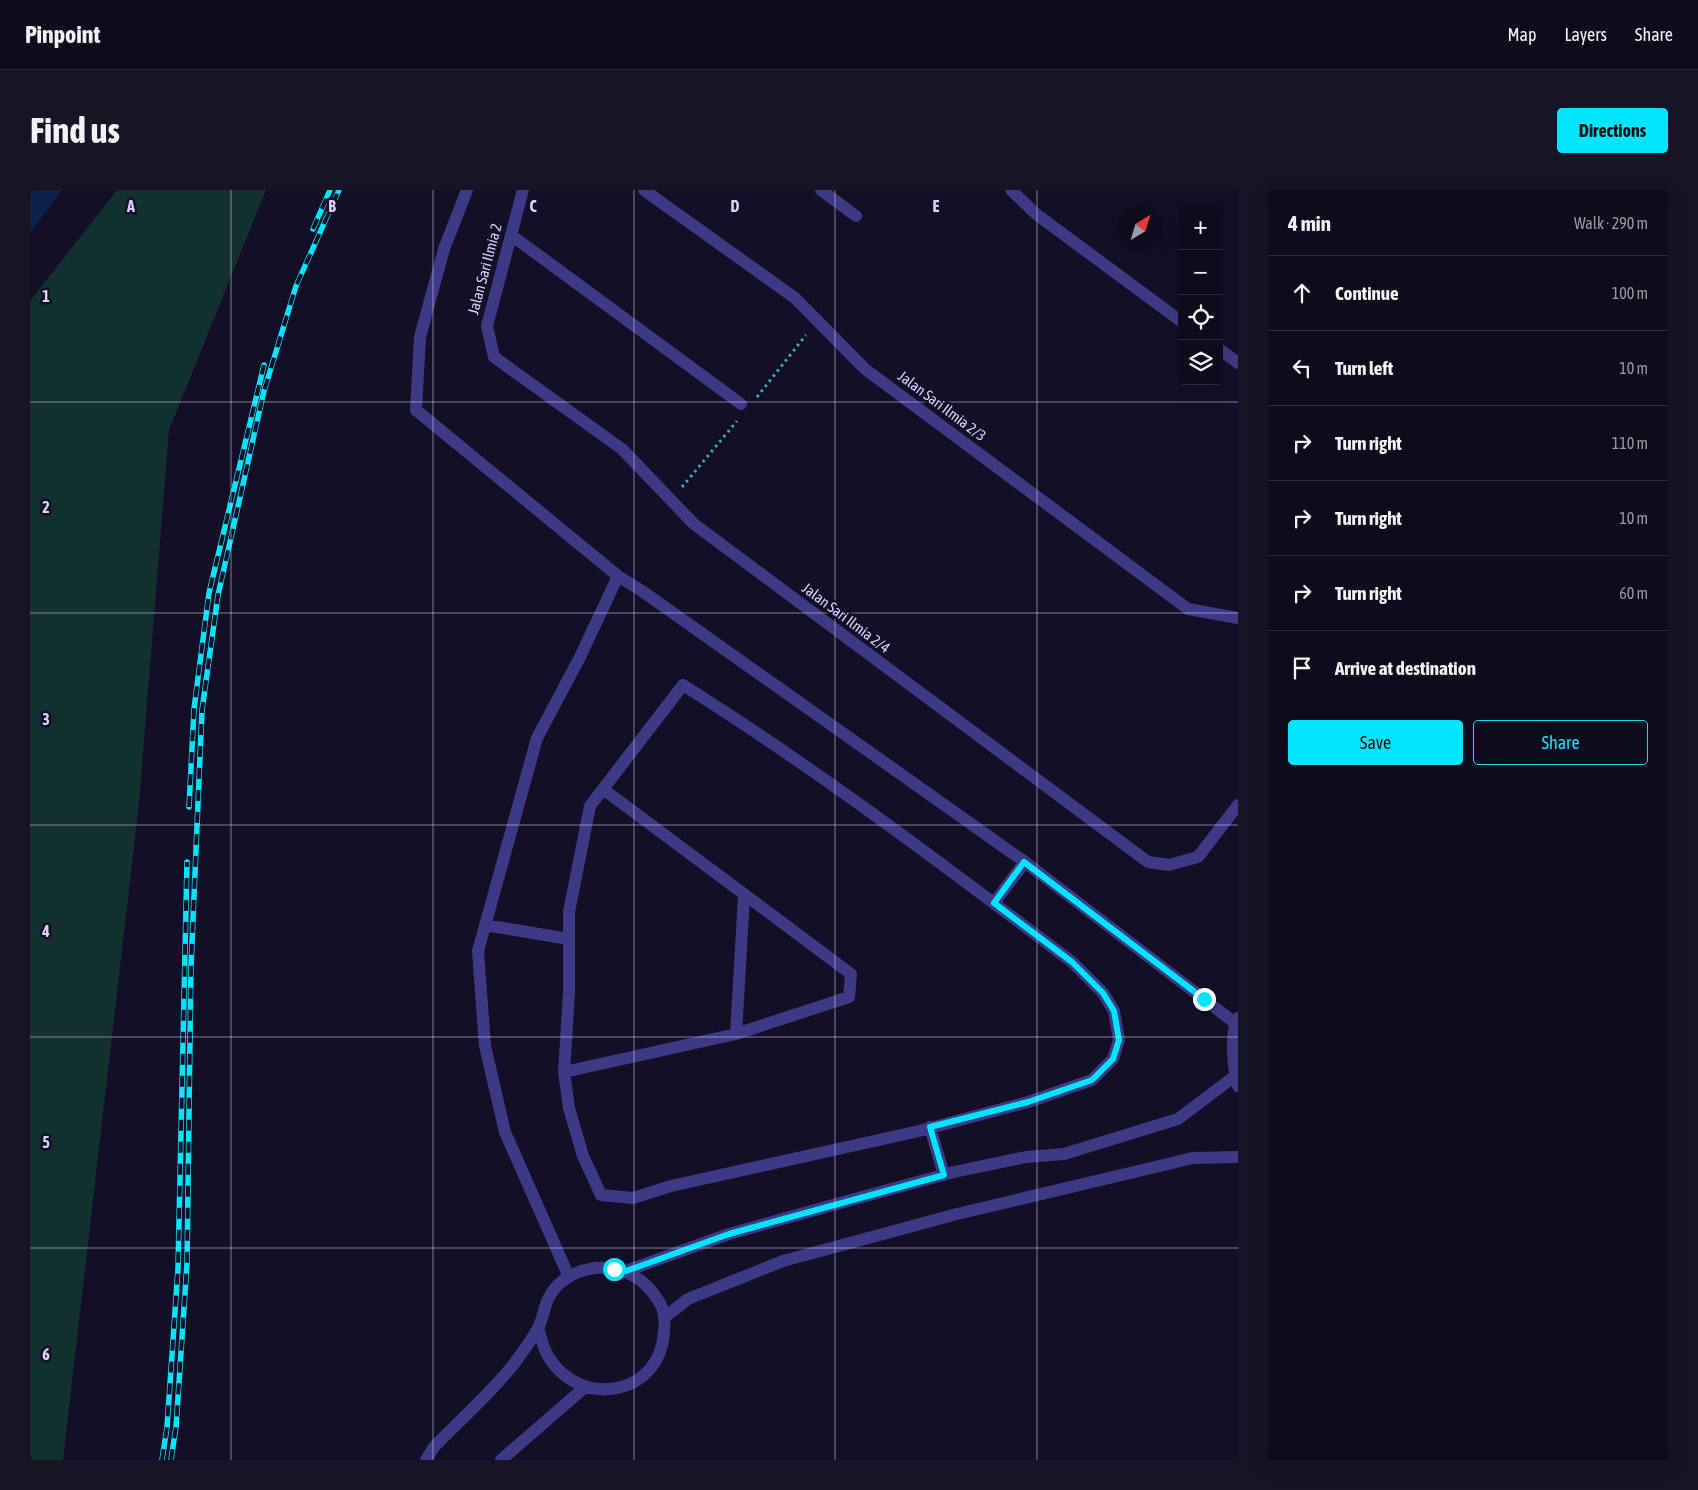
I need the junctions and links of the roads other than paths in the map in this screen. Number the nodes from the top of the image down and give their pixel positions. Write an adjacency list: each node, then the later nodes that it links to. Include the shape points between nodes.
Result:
1 (467, 190): 13 (street, via 444,249 420,337 416,410)
2 (523, 190): 7 (street, Jalan Sari Ilmia 2)
3 (644, 190): 14 (street, Jalan Sari Ilmia 2/3, via 795,298 865,369 1188,609)
4 (821, 190): 6 (street)
5 (1010, 190): 8 (street, via 1036,214)
6 (856, 216)
7 (511, 235): 10 (street, Jalan Sari Ilmia 2, via 487,326); 12 (street)
8 (1178, 319)
9 (1223, 352): 11 (street)
10 (494, 357): 16 (street, Jalan Sari Ilmia 2/4, via 622,449 694,524 1148,862 1169,865 1198,857)
11 (1238, 363)
12 (741, 404)
13 (618, 576): 17 (street); 20 (street, via 537,738)
14 (1238, 618)
15 (603, 789): 18 (street); 19 (street, via 683,685 842,791); 21 (street, via 590,806 569,912)
16 (1238, 805)
17 (1024, 862): 19 (street); 22 (street)
18 (744, 896): 23 (street); 23 (street, via 851,974 849,997)
19 (994, 903): 26 (street, via 1072,962 1103,993 1114,1011 1119,1040 1113,1059 1092,1080 1028,1102)
20 (485, 926): 21 (street); 30 (street, via 478,951 485,1046 505,1132)
21 (569, 940): 24 (street)
22 (1236, 1021): 25 (street)
23 (736, 1034): 24 (street)
24 (564, 1072): 26 (street, via 569,1108 600,1195 633,1198 672,1186)
25 (1236, 1081): 28 (street, via 1178,1119 1064,1154 1026,1158)
26 (930, 1127): 28 (street)
27 (1238, 1156): 31 (street, via 1192,1158 957,1214 784,1261 688,1299)
28 (944, 1175): 29 (street, via 729,1234)
29 (626, 1271): 30 (street, via 602,1266 578,1271); 31 (street, via 647,1285 661,1306)
30 (569, 1277): 32 (street, via 549,1298)
31 (664, 1318): 33 (street, via 664,1342 657,1360 645,1375 629,1385 609,1390)
32 (538, 1328): 33 (street, via 547,1355 557,1369); 34 (street, via 512,1366 434,1447)
33 (584, 1388): 35 (street)
34 (426, 1460)
35 (501, 1460)

